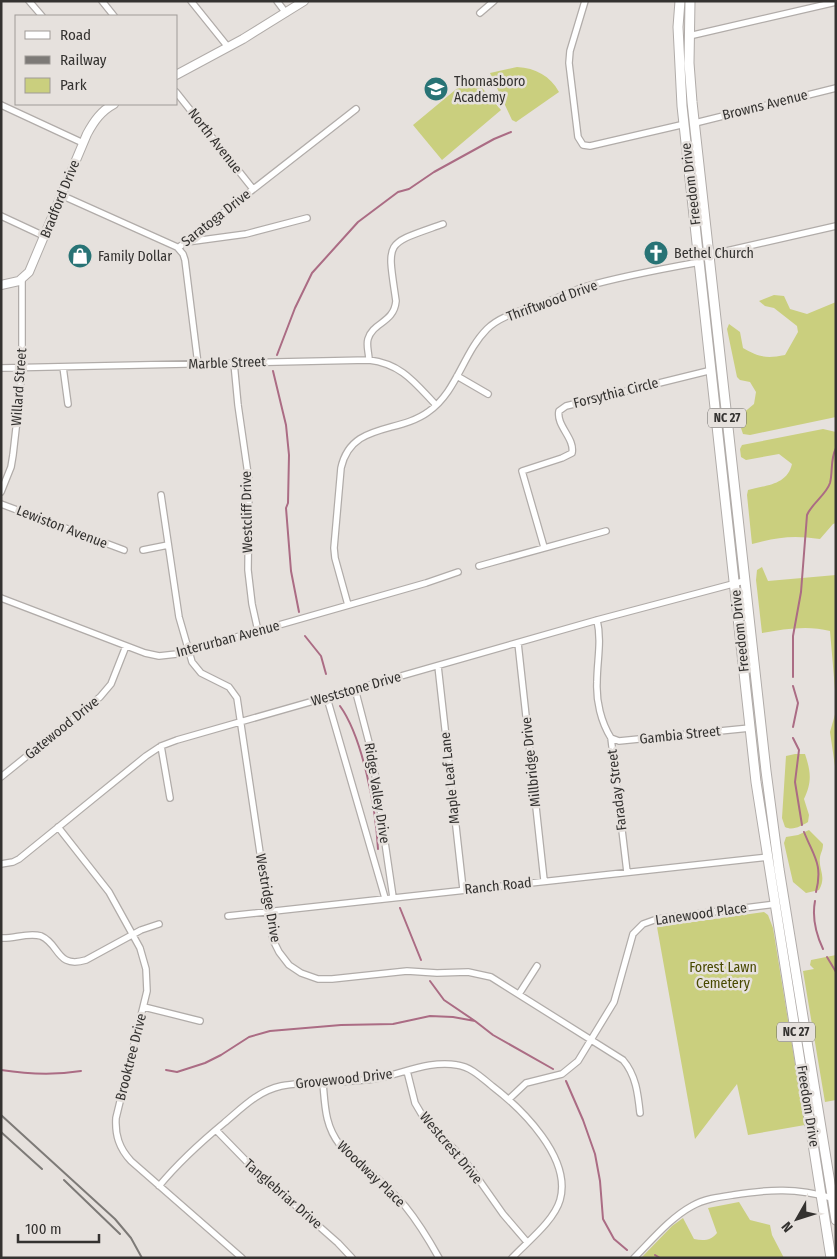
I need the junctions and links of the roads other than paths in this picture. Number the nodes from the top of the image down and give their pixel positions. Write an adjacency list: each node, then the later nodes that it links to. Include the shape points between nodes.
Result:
1 (29, 1): 13 (street)
2 (102, 1): 14 (street)
3 (191, 1): 16 (street)
4 (277, 1): 11 (street)
5 (304, 1): 11 (street)
6 (494, 1): 12 (street)
7 (585, 1): 24 (street, via 569,63 578,137 583,144 590,146)
8 (680, 1): 24 (main road, Freedom Drive / NC 27, via 678,27)
9 (690, 1): 15 (main road, Freedom Drive / NC 27)
10 (836, 2): 15 (street)
11 (286, 13): 16 (street)
12 (480, 13)
13 (41, 15)
14 (113, 15)
15 (689, 36): 23 (main road, Freedom Drive / NC 27)
16 (228, 47): 17 (street)
17 (178, 74)
18 (836, 88): 23 (street, Browns Avenue)
19 (178, 95): 27 (street, North Avenue)
20 (1, 105): 25 (street)
21 (112, 105): 25 (street, Bradford Drive, via 94,121)
22 (356, 109): 27 (street, Saratoga Drive)
23 (695, 123): 36 (main road, Freedom Drive / NC 27)
24 (685, 124): 26 (main road, Freedom Drive / NC 27)
25 (83, 143): 28 (street, Bradford Drive)
26 (690, 170): 36 (main road, via 702,247); 37 (main road, Freedom Drive / NC 27)
27 (253, 189): 34 (street, Saratoga Drive)
28 (61, 195): 33 (street, Bradford Drive); 35 (street, Saratoga Drive)
29 (1, 216): 33 (street)
30 (307, 218): 34 (street, via 246,234)
31 (443, 224): 41 (street, via 401,239 393,247 390,258 396,307 390,318 371,334)
32 (836, 226): 36 (street)
33 (44, 236): 38 (street, Bradford Drive, via 29,272)
34 (185, 243): 35 (street, Saratoga Drive)
35 (178, 248): 43 (street, via 185,260)
36 (709, 255): 40 (main road, Freedom Drive / NC 27)
37 (700, 262): 40 (main road, via 706,273 714,344); 47 (main road, Freedom Drive / NC 27); 48 (street, Thriftwood Drive, via 584,287 499,320 485,330)
38 (22, 280): 39 (street); 46 (street, Willard Street)
39 (1, 285)
40 (720, 359): 62 (main road, Freedom Drive / NC 27)
41 (369, 360): 42 (street, Marble Street); 51 (street, Marble Street, via 398,368)
42 (234, 363): 43 (street, Marble Street); 67 (street, Westcliff Drive, via 249,481 248,570)
43 (198, 364): 44 (street, Marble Street)
44 (64, 367): 46 (street, Marble Street); 50 (street)
45 (1, 368): 46 (street, Marble Street)
46 (22, 368): 52 (street, Willard Street, via 13,456)
47 (712, 370): 57 (street, Forsythia Circle, via 559,411 572,453 522,471); 63 (main road, Freedom Drive / NC 27)
48 (457, 376): 49 (street); 51 (street, Thriftwood Drive)
49 (488, 394)
50 (68, 404)
51 (436, 406): 65 (street, Thriftwood Drive, via 418,418 358,439 342,462 334,548)
52 (1, 492)
53 (161, 495): 56 (street, Westridge Drive)
54 (1, 504): 58 (street, Lewiston Avenue)
55 (606, 531): 57 (street)
56 (168, 545): 59 (street); 70 (street, Westridge Drive, via 179,617)
57 (544, 547): 60 (street)
58 (124, 550)
59 (143, 550)
60 (479, 566)
61 (458, 572): 65 (street, Interurban Avenue)
62 (744, 581): 63 (street, Weststone Drive); 88 (main road, Freedom Drive / NC 27)
63 (735, 584): 66 (street, Weststone Drive); 75 (main road, Freedom Drive / NC 27)
64 (1, 598): 69 (street, Interurban Avenue)
65 (348, 605): 67 (street, Interurban Avenue)
66 (597, 620): 68 (street, Weststone Drive); 76 (street, Faraday Street, via 597,684 602,720)
67 (258, 631): 70 (street, Interurban Avenue)
68 (518, 643): 71 (street, Weststone Drive); 84 (street, Millbridge Drive)
69 (126, 646): 70 (street, Interurban Avenue, via 160,656); 78 (street, Gatewood Drive, via 111,684 100,698)
70 (188, 651): 74 (street, Westridge Drive, via 201,673 233,690 238,698)
71 (438, 666): 72 (street, Weststone Drive); 85 (street, Maple Leaf Lane)
72 (355, 689): 73 (street, Weststone Drive); 86 (street, Ridge Valley Drive, via 372,754)
73 (327, 698): 74 (street, Weststone Drive); 87 (street, Ridge Valley Drive)
74 (241, 722): 77 (street, Weststone Drive); 89 (street, Westridge Drive)
75 (750, 728): 76 (street, Gambia Street, via 620,742); 81 (main road, Freedom Drive / NC 27)
76 (611, 738): 83 (street, Faraday Street)
77 (162, 746): 79 (street); 80 (street, Weststone Drive)
78 (1, 777)
79 (170, 798)
80 (58, 827): 82 (street, Weststone Drive, via 19,859); 92 (street, Brooktree Drive, via 109,892)
81 (768, 857): 83 (street, Ranch Road); 88 (main road, Freedom Drive / NC 27)
82 (1, 864)
83 (626, 872): 84 (street, Ranch Road)
84 (544, 880): 85 (street, Ranch Road)
85 (463, 889): 86 (street, Ranch Road)
86 (393, 897): 87 (street, Ranch Road)
87 (384, 898): 89 (street, Ranch Road)
88 (780, 904): 98 (main road, Freedom Drive / NC 27); 99 (street, Lanewood Place, via 657,919 643,924 631,939 614,1002); 102 (main road, Freedom Drive / NC 27)
89 (269, 911): 90 (street, Ranch Road); 95 (street, Westridge Drive, via 278,952 289,965 307,976 325,979 407,971 468,972 491,977)
90 (228, 916)
91 (159, 924): 92 (street)
92 (132, 935): 93 (street, via 77,962 61,957 42,937 30,934); 96 (street, Brooktree Drive, via 146,969)
93 (1, 938)
94 (537, 966): 95 (street)
95 (520, 994): 99 (street, Westridge Drive)
96 (144, 1007): 97 (street); 106 (street, Brooktree Drive, via 116,1129 125,1155)
97 (200, 1021)
98 (794, 1022): 102 (main road, via 804,1045 810,1084); 107 (main road, Freedom Drive / NC 27)
99 (592, 1040): 103 (street, Lanewood Place, via 568,1070 555,1077 526,1083); 104 (street, Westridge Drive, via 627,1065 636,1082)
100 (407, 1071): 101 (street, Grovewood Drive, via 370,1079); 103 (street, Grovewood Drive, via 439,1063 459,1065 473,1071); 110 (street, Westcrest Drive, via 415,1103 425,1120 456,1151)
101 (323, 1083): 105 (street, Grovewood Drive, via 282,1086 266,1091); 113 (street, Woodway Place, via 326,1119 333,1136 404,1205)
102 (816, 1089): 108 (main road, Freedom Drive / NC 27)
103 (509, 1099): 110 (street, Grovewood Drive, via 537,1130 558,1164 562,1180 556,1210)
104 (640, 1114)
105 (216, 1130): 106 (street, Grovewood Drive, via 178,1163); 112 (street, Tanglebriar Drive, via 242,1158)
106 (159, 1186): 111 (street, Brooktree Drive)
107 (822, 1195): 108 (street); 115 (street, via 765,1190 698,1203 678,1216); 116 (main road, Freedom Drive / NC 27)
108 (832, 1198): 109 (main road, Freedom Drive / NC 27)
109 (836, 1220)
110 (528, 1242): 114 (street, Grovewood Drive)
111 (242, 1258)
112 (352, 1258)
113 (439, 1258)
114 (512, 1258)
115 (634, 1258)
116 (831, 1258)

